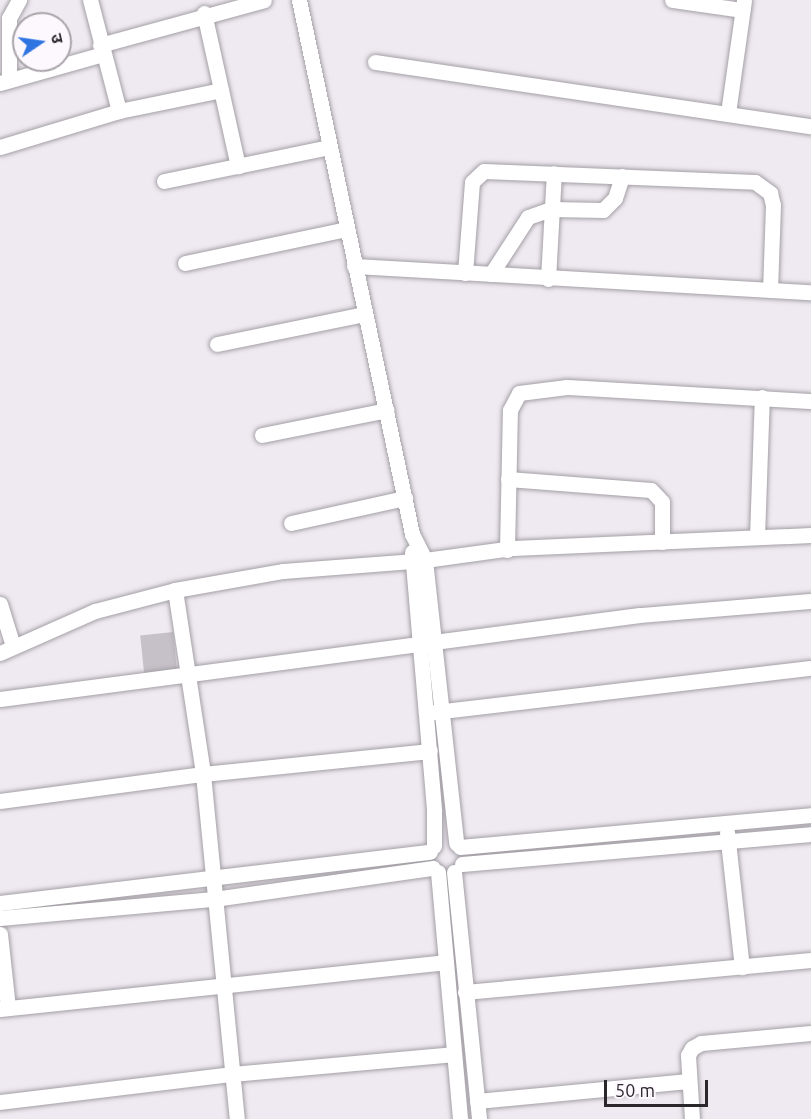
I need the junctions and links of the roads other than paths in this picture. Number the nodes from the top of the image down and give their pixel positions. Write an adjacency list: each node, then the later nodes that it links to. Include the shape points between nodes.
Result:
1 (90, 0): 8 (street)
2 (264, 0): 7 (street)
3 (299, 0): 16 (street)
4 (672, 0): 6 (street)
5 (14, 1): 10 (street)
6 (743, 5): 13 (street)
7 (204, 13): 8 (street); 11 (street)
8 (101, 50): 10 (street); 12 (street)
9 (375, 62): 13 (street)
10 (4, 82)
11 (221, 90): 12 (street); 17 (street)
12 (119, 111): 15 (street)
13 (728, 113): 14 (street)
14 (811, 126)
15 (0, 147)
16 (329, 147): 17 (street); 22 (street)
17 (238, 166): 20 (street)
18 (554, 173): 19 (street); 21 (street); 25 (street, via 495,169 476,176 471,182)
19 (622, 176): 21 (street, via 615,198 603,210); 28 (street, via 756,182 763,187 770,193 773,205)
20 (164, 181)
21 (550, 209): 26 (street, via 534,213 521,224); 27 (street)
22 (346, 229): 23 (street); 24 (street)
23 (185, 263)
24 (354, 266): 25 (street); 30 (street)
25 (465, 273): 26 (street)
26 (491, 274): 27 (street)
27 (548, 279): 28 (street)
28 (770, 290): 29 (street)
29 (811, 292)
30 (365, 314): 31 (street); 34 (street)
31 (217, 344)
32 (762, 397): 33 (street); 36 (street, via 567,387 519,393 510,410); 40 (street)
33 (811, 401)
34 (387, 410): 35 (street); 37 (street)
35 (262, 435)
36 (508, 479): 41 (street, via 651,490 662,502); 42 (street)
37 (405, 498): 38 (street); 43 (street)
38 (291, 523)
39 (811, 535): 40 (street)
40 (757, 537): 41 (street)
41 (662, 542): 42 (street)
42 (507, 550): 43 (street)
43 (418, 561): 44 (street, via 283,571); 47 (street)
44 (175, 590): 48 (street, via 95,611); 50 (street)
45 (811, 601): 47 (street, via 640,615)
46 (0, 604): 48 (street)
47 (425, 643): 50 (street); 52 (street)
48 (7, 650)
49 (811, 668): 52 (street)
50 (191, 676): 51 (street); 54 (street)
51 (0, 699)
52 (433, 711): 53 (street); 60 (street)
53 (430, 751): 54 (street); 61 (street)
54 (203, 774): 55 (street); 64 (street)
55 (0, 801)
56 (811, 815): 57 (street)
57 (726, 823): 59 (street); 60 (street)
58 (811, 834): 59 (street)
59 (729, 841): 62 (street); 71 (street)
60 (458, 845): 61 (street, via 443,841); 62 (street)
61 (432, 849): 63 (street); 64 (street)
62 (458, 868): 63 (street); 73 (street)
63 (435, 870): 65 (street); 70 (street)
64 (213, 881): 65 (street); 66 (street)
65 (214, 899): 67 (street); 72 (street)
66 (0, 903)
67 (0, 918)
68 (0, 934): 74 (street)
69 (811, 960): 71 (street)
70 (445, 962): 72 (street); 76 (street)
71 (742, 967): 73 (street)
72 (223, 987): 74 (street); 77 (street)
73 (465, 992): 79 (street)
74 (4, 1008)
75 (811, 1033): 78 (street, via 701,1043 688,1055)
76 (453, 1054): 77 (street); 82 (street)
77 (231, 1074): 80 (street); 81 (street)
78 (688, 1081): 79 (street); 84 (street)
79 (477, 1101): 83 (street)
80 (0, 1102)
81 (237, 1119)
82 (460, 1119)
83 (479, 1119)
84 (692, 1119)

